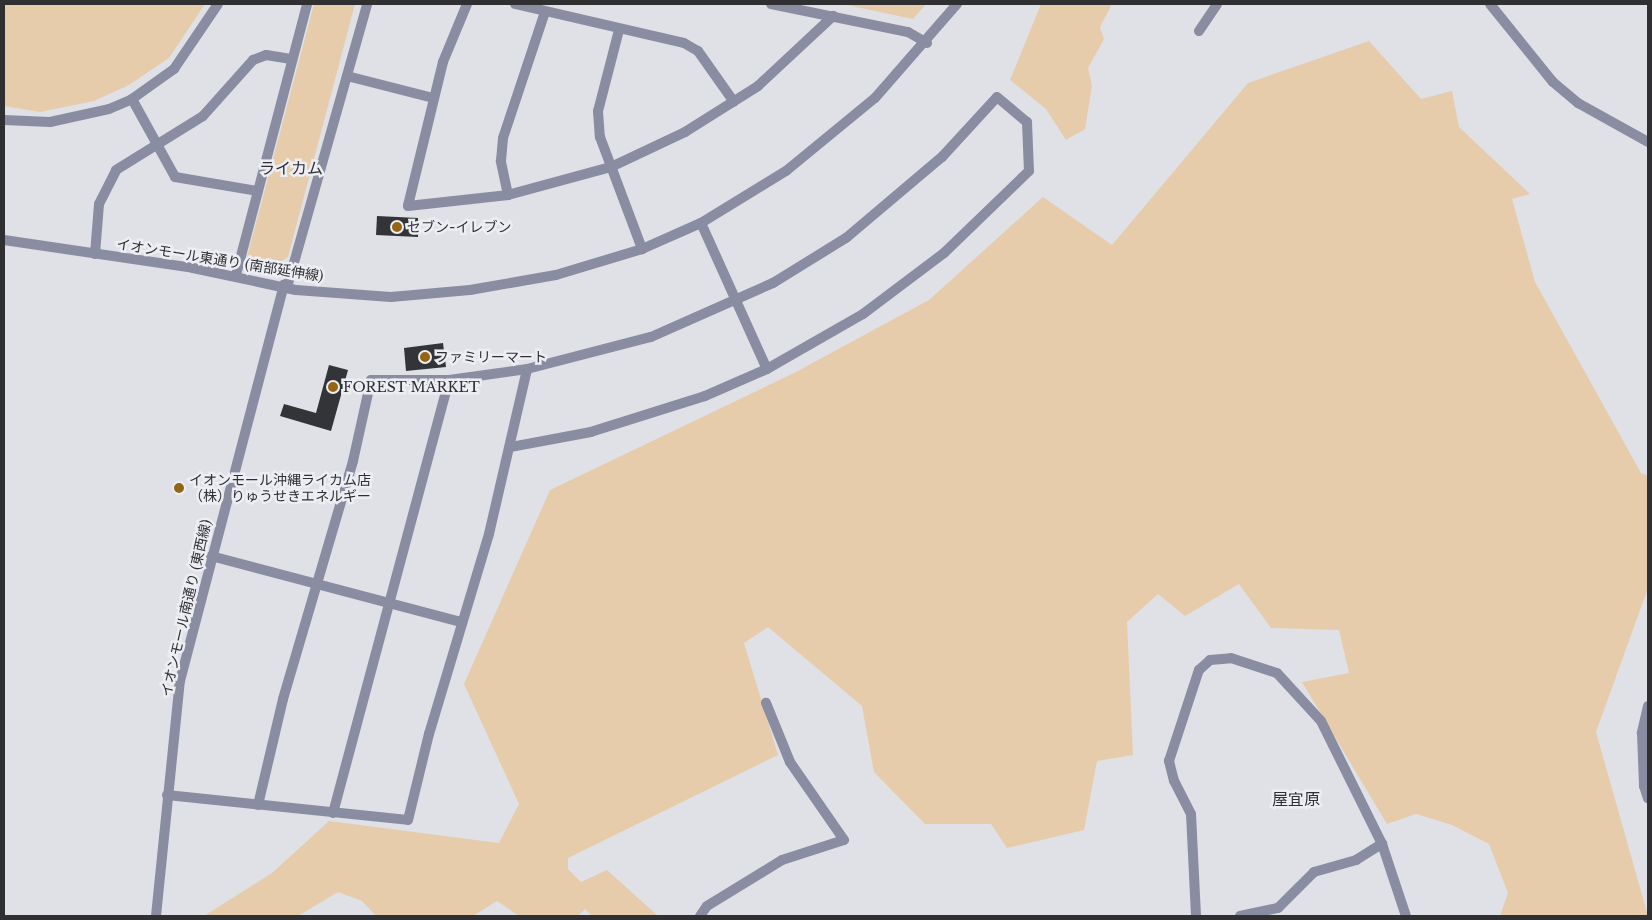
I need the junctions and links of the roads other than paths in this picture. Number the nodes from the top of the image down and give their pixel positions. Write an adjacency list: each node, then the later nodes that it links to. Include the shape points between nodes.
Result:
1 (218, 4): 18 (street, via 174,68)
2 (307, 4): 15 (street)
3 (367, 4): 16 (street, イオンモール南通り (東西線))
4 (467, 4): 17 (street)
5 (515, 4): 10 (street)
6 (771, 4): 11 (street)
7 (957, 4): 14 (street, イオンモール東通り (南部延伸線))
8 (1217, 4): 13 (street)
9 (1490, 4): 21 (street, via 1553,82 1578,103)
10 (545, 12): 12 (street); 25 (street, via 503,138 501,161)
11 (833, 16): 14 (street, via 908,32); 19 (street, via 801,50)
12 (619, 30): 19 (street, via 668,39 698,51); 23 (street, via 598,111 600,137)
13 (1199, 31)
14 (926, 43): 26 (street, イオンモール東通り (南部延伸線), via 836,134 757,191)
15 (290, 59): 22 (street, via 266,55 253,60 203,116); 24 (street)
16 (347, 76): 17 (street); 31 (street, イオンモール南通り (東西線))
17 (433, 98): 25 (street, via 408,206)
18 (132, 99): 20 (street, via 109,109 50,122); 22 (street)
19 (734, 102): 23 (street, via 685,132)
20 (4, 120)
21 (1648, 142)
22 (159, 146): 24 (street, via 175,177); 29 (street, via 126,163 110,177 95,223)
23 (611, 167): 25 (street); 28 (street)
24 (258, 191): 30 (street)
25 (508, 195)
26 (701, 223): 28 (street, イオンモール東通り (南部延伸線)); 32 (street)
27 (4, 240): 29 (street, イオンモール東通り (南部延伸線))
28 (642, 249): 31 (street, イオンモール東通り (南部延伸線), via 556,275 435,294 391,297 296,290)
29 (95, 254): 30 (street, イオンモール東通り (南部延伸線))
30 (236, 276): 31 (street, イオンモール東通り (南部延伸線))
31 (286, 284): 37 (street, イオンモール南通り (東西線))
32 (737, 302): 33 (street, via 651,337); 34 (street); 34 (street, via 810,261 880,212 942,157 996,97 1027,122 1030,171 985,216 863,314)
33 (527, 369): 35 (street); 36 (street)
34 (767, 369): 36 (street, via 645,417)
35 (450, 380): 38 (street, via 371,380); 39 (street)
36 (511, 447): 40 (street)
37 (211, 556): 38 (street); 43 (street, イオンモール南通り (東西線), via 180,681)
38 (318, 584): 39 (street); 45 (street)
39 (389, 604): 40 (street); 46 (street)
40 (461, 622): 46 (street, via 408,820)
41 (766, 702): 49 (street, via 790,762 844,840 782,860 707,906)
42 (1648, 706): 44 (street, via 1642,733 1644,786)
43 (168, 796): 45 (street); 48 (street, イオンモール南通り (東西線))
44 (1648, 798)
45 (258, 805): 46 (street)
46 (333, 812)
47 (1382, 844): 50 (street, via 1321,720 1300,692 1264,666 1231,658 1210,660 1198,670 1170,761 1174,781 1191,814); 51 (street, via 1356,860 1314,872 1278,908); 52 (street)
48 (156, 916)
49 (700, 916)
50 (1196, 916)
51 (1240, 916)
52 (1406, 916)

